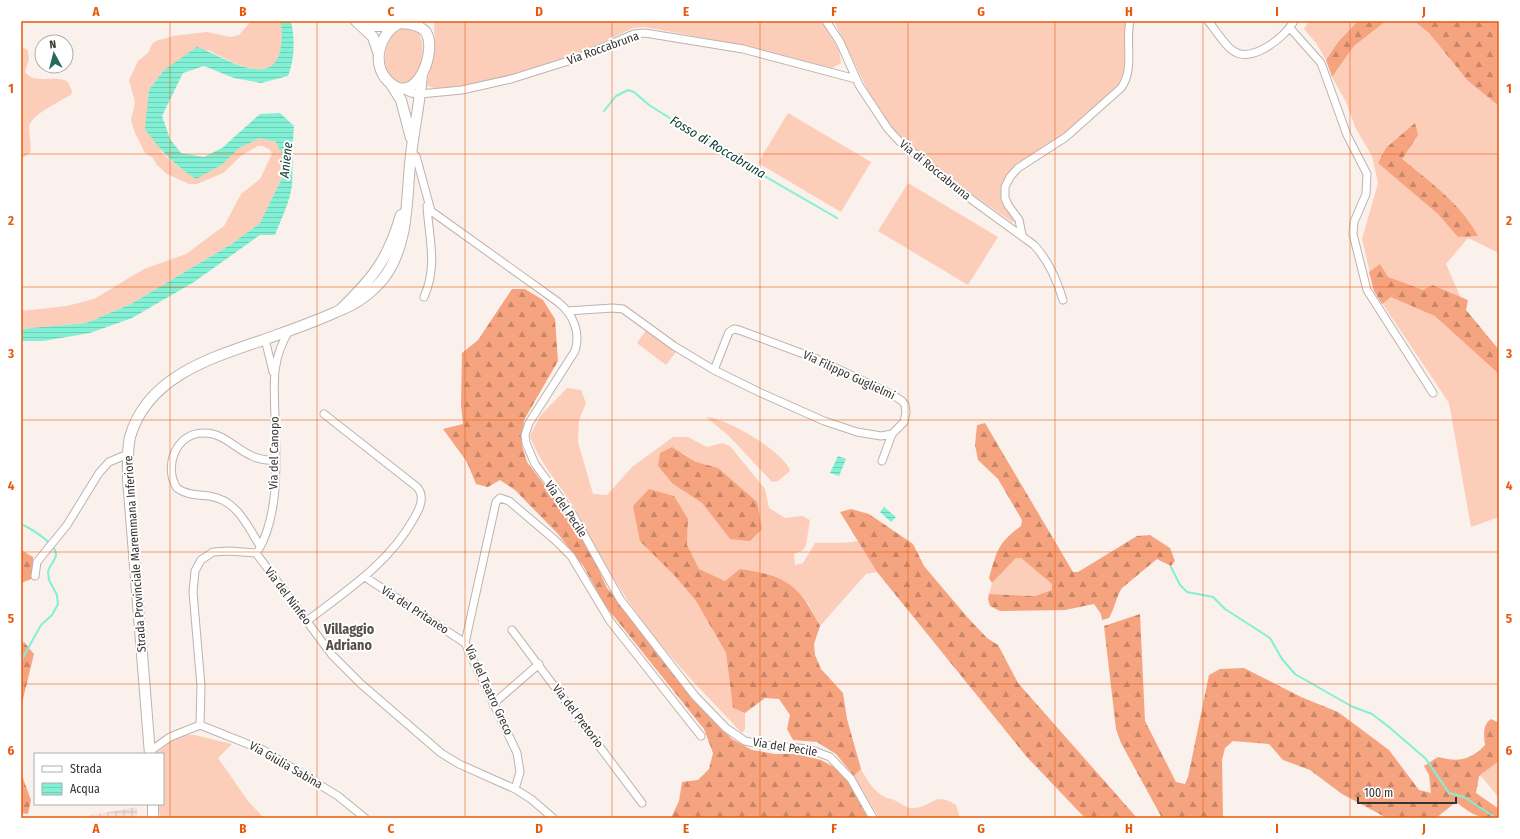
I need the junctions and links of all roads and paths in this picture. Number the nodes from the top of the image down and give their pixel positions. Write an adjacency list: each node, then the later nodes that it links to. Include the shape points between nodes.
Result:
1 (356, 21): 11 (main road, via 375,40)
2 (361, 21): 8 (main road, via 374,26)
3 (428, 21): 10 (main road)
4 (826, 21): 13 (street, Via di Roccabruna, via 840,42)
5 (1130, 21): 19 (street, via 1129,69 1122,88 1066,137 1018,168 1008,178 1005,198 1019,220)
6 (1208, 21): 9 (street, via 1230,48 1240,53 1253,53 1264,49)
7 (1294, 21): 9 (street)
8 (398, 24): 10 (main road, via 416,25 424,30); 11 (main road, via 385,35)
9 (1290, 28): 27 (street, via 1321,63 1346,131 1366,170 1367,190 1354,222 1353,234 1367,290)
10 (427, 37): 12 (main road, via 427,56)
11 (379, 57): 14 (main road, via 381,72)
12 (422, 74): 14 (main road, via 411,86); 15 (main road, Strada Provinciale Maremmana Inferiore)
13 (856, 79): 15 (street, Via Roccabruna, via 743,49 645,33 634,34 586,55 512,79 462,90); 19 (street, Via di Roccabruna, via 879,118 900,142 968,197)
14 (396, 86): 15 (street, via 410,93); 16 (main road, Strada Provinciale Maremmana Inferiore)
15 (420, 94): 16 (main road, Strada Provinciale Maremmana Inferiore)
16 (412, 144): 17 (main road, Strada Provinciale Maremmana Inferiore)
17 (411, 155): 18 (street, Via del Pecile, via 416,156); 23 (main road, Strada Provinciale Maremmana Inferiore, via 401,242 389,270 366,297 354,305)
18 (427, 200): 20 (street, via 432,265 431,279); 22 (street, Via del Pecile, via 431,211 441,220 558,302)
19 (1022, 235): 21 (street, Via di Roccabruna, via 1047,262)
20 (424, 297)
21 (1063, 300)
22 (567, 311): 25 (street, via 623,309 674,346); 52 (street, Via del Pecile, via 576,328 576,348 527,426 526,446 535,464 573,515 620,599 706,708 733,734 745,741 809,749 830,757 851,779)
23 (289, 331): 24 (main road, Strada Provinciale Maremmana Inferiore); 26 (street, via 279,349)
24 (264, 339): 26 (street); 30 (main road, Strada Provinciale Maremmana Inferiore, via 202,362 166,384 152,397 138,417)
25 (714, 370): 29 (street, via 837,426 864,434); 29 (street, Via Filippo Guglielmi, via 730,331 749,333 831,365 900,399 906,410 905,419)
26 (273, 374): 31 (street, Via del Canopo)
27 (1433, 393)
28 (324, 414): 37 (street, via 417,487 421,495 418,512 402,537)
29 (892, 434): 32 (street)
30 (128, 454): 36 (street, via 113,460 101,470 67,525 35,564); 45 (main road, Strada Provinciale Maremmana Inferiore)
31 (276, 461): 34 (street, Via del Canopo, via 274,496 268,526); 34 (street, via 256,458 222,437 202,433 183,440 175,450 172,460 174,482 178,489 230,504 242,517)
32 (882, 461)
33 (500, 498): 40 (street, Via del Teatro Greco, via 496,504); 44 (street, Via del Pecile, via 508,500 571,556 608,618)
34 (260, 546): 35 (street, Via del Canopo)
35 (256, 553): 38 (street, Via del Ninfeo); 43 (street, via 213,552 203,558 196,568 193,592 200,686)
36 (35, 576)
37 (365, 577): 38 (street); 40 (street, Via del Pritaneo)
38 (307, 621): 46 (street, Via del Ninfeo, via 346,670 430,745 459,764)
39 (512, 630): 41 (street, Via del Pretorio)
40 (465, 644): 42 (street, Via del Teatro Greco)
41 (539, 664): 42 (street); 47 (street, Via del Pretorio)
42 (493, 704): 46 (street, Via del Teatro Greco, via 518,756 520,772)
43 (200, 725): 45 (street, via 170,737); 50 (street, Via Giulia Sabina, via 263,750 335,793)
44 (701, 736)
45 (149, 753)
46 (515, 789): 51 (street, Via del Ninfeo)
47 (642, 803)
48 (153, 805): 49 (main road)
49 (153, 818)
50 (365, 818)
51 (553, 818)
52 (873, 818)

